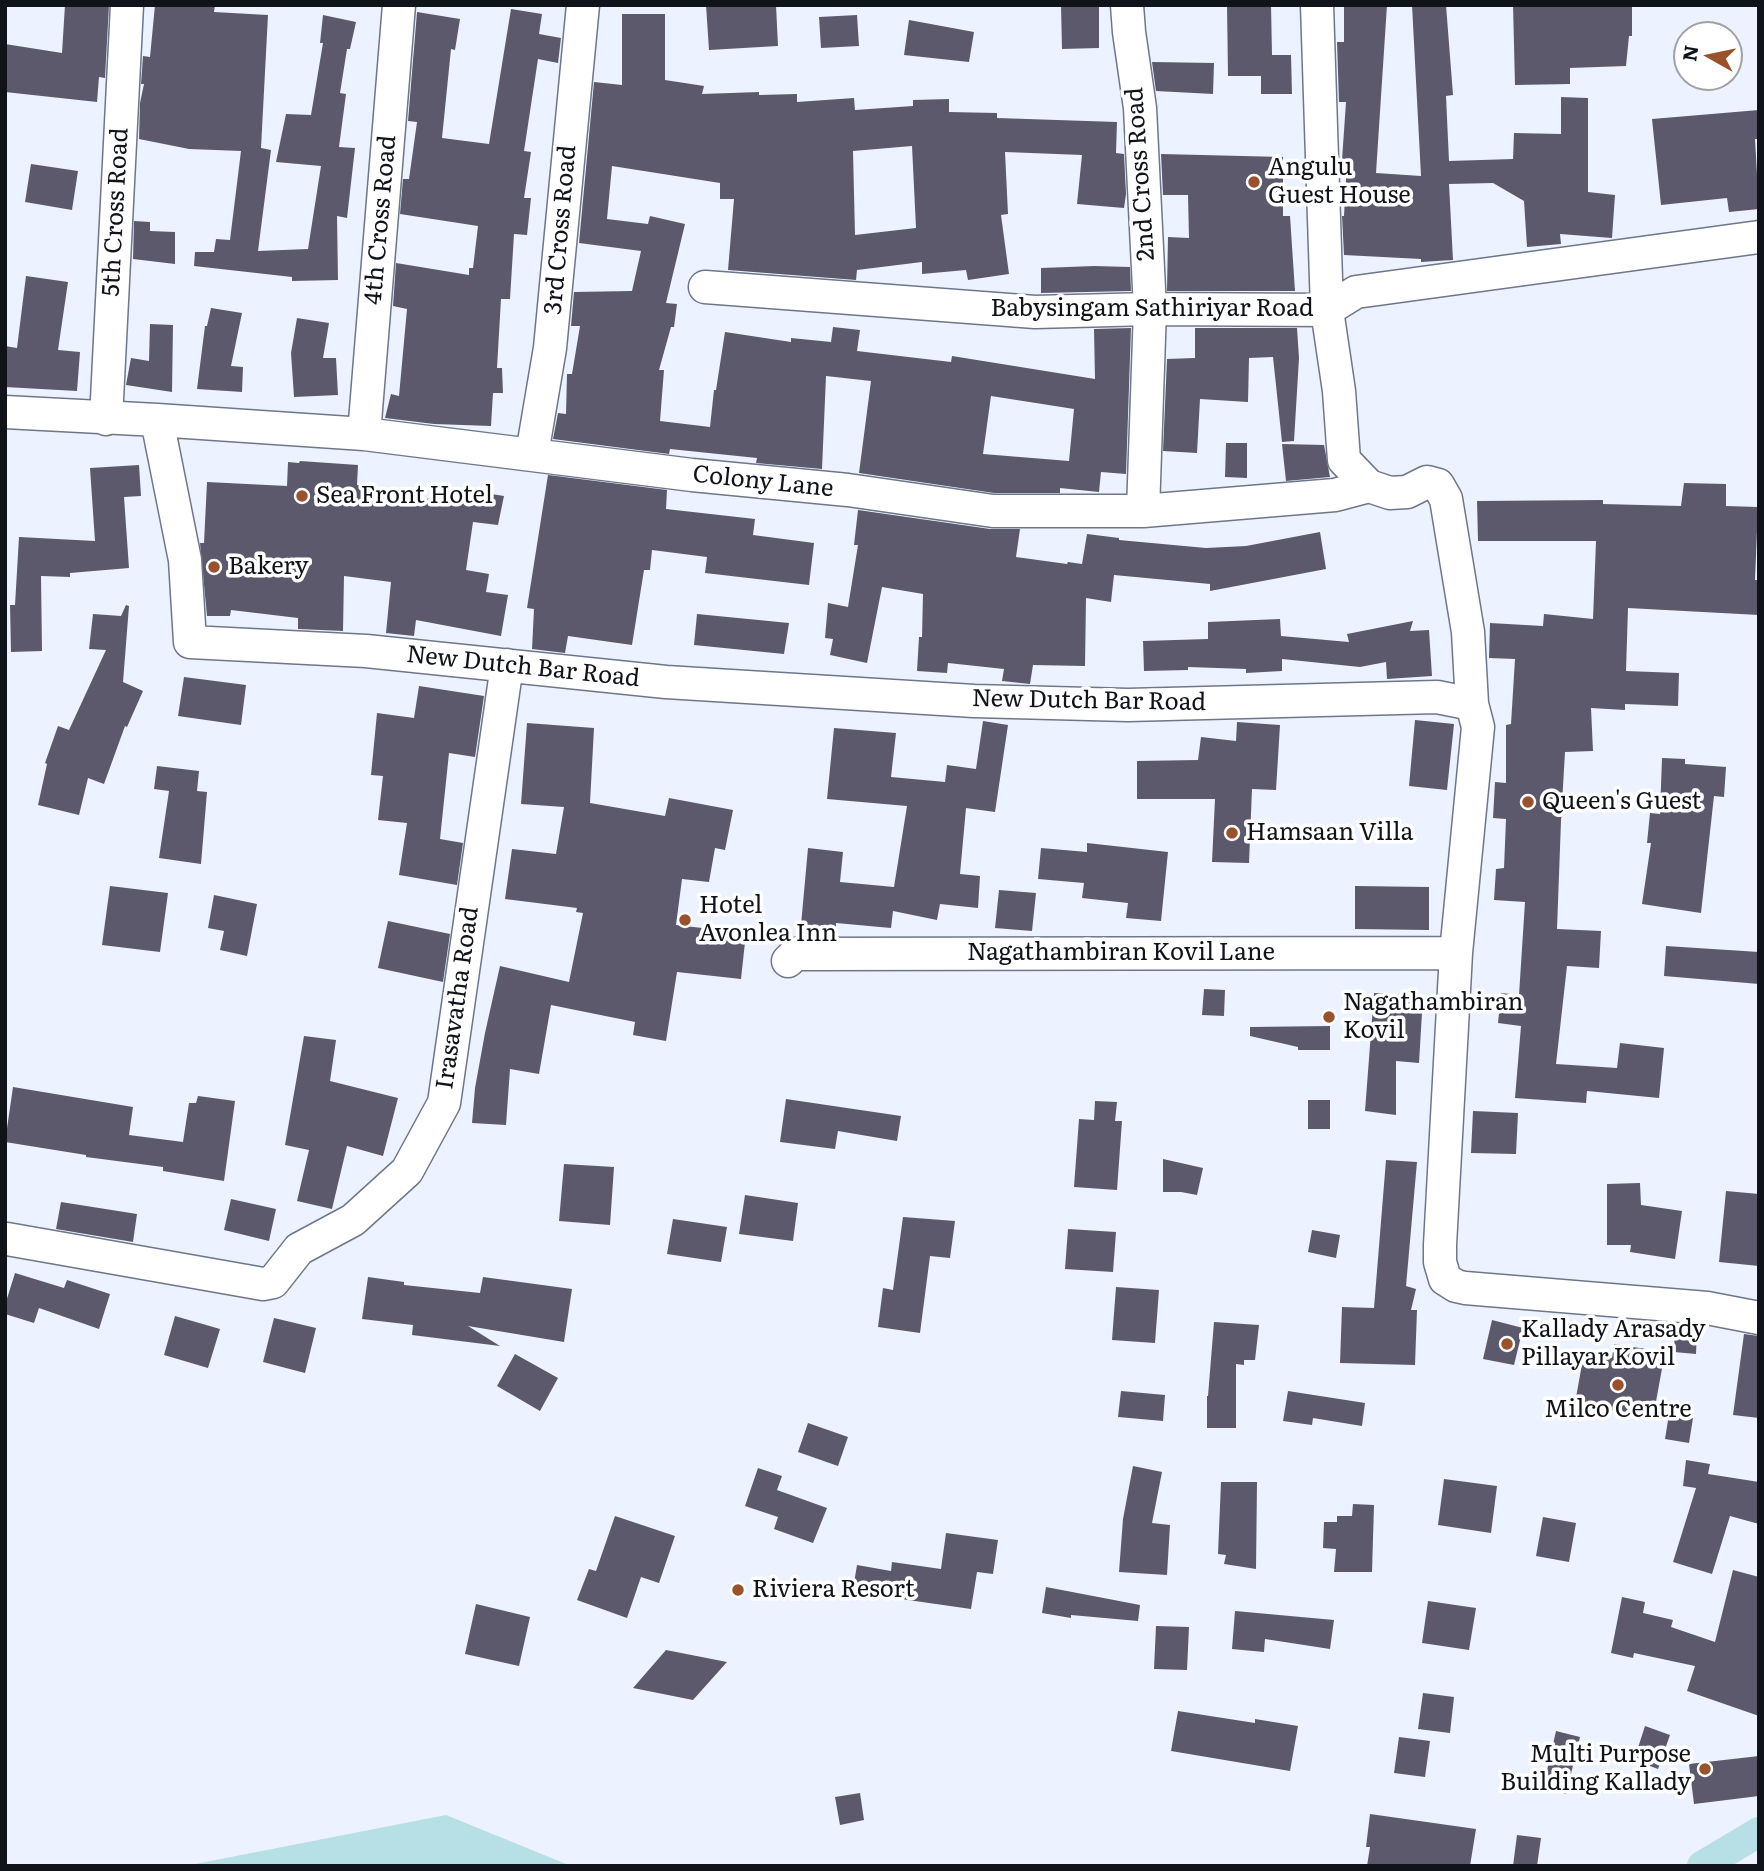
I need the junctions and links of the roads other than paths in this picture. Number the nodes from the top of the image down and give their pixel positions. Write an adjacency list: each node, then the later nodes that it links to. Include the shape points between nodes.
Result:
1 (127, 5): 11 (street, 5th Cross Road)
2 (399, 5): 13 (street, 4th Cross Road)
3 (583, 5): 14 (street, 3rd Cross Road, via 550,348)
4 (1128, 5): 8 (street, 2nd Cross Road, via 1140,108)
5 (1317, 5): 9 (street)
6 (1759, 237): 9 (street, Babysingam Sathiriyar Road, via 1356,292)
7 (705, 287): 8 (street, Babysingam Sathiriyar Road, via 1035,312)
8 (1150, 309): 9 (street, Babysingam Sathiriyar Road); 16 (street, 2nd Cross Road)
9 (1327, 310): 15 (street, via 1344,460)
10 (5, 412): 11 (street)
11 (106, 419): 12 (street)
12 (157, 420): 13 (street, Colony Lane); 17 (street, New Dutch Bar Road, via 185,560 190,642 366,651)
13 (364, 434): 14 (street, Colony Lane)
14 (532, 454): 16 (street, Colony Lane, via 993,510)
15 (1369, 486): 16 (street, Colony Lane, via 1335,495); 18 (street, via 1390,493 1406,492 1427,482 1438,485 1446,499 1468,632)
16 (1143, 511)
17 (507, 665): 18 (street, New Dutch Bar Road, via 666,682 974,701 1128,705 1437,697); 21 (street, Irasavatha Road, via 444,1103 407,1171 353,1220 299,1249 273,1282 262,1284)
18 (1472, 704): 19 (street, via 1478,727)
19 (1457, 953): 20 (street, Nagathambiran Kovil Lane, via 795,954); 22 (street, via 1440,1245 1445,1279 1465,1288 1707,1308)
20 (788, 961)
21 (7, 1239)
22 (1759, 1318)

